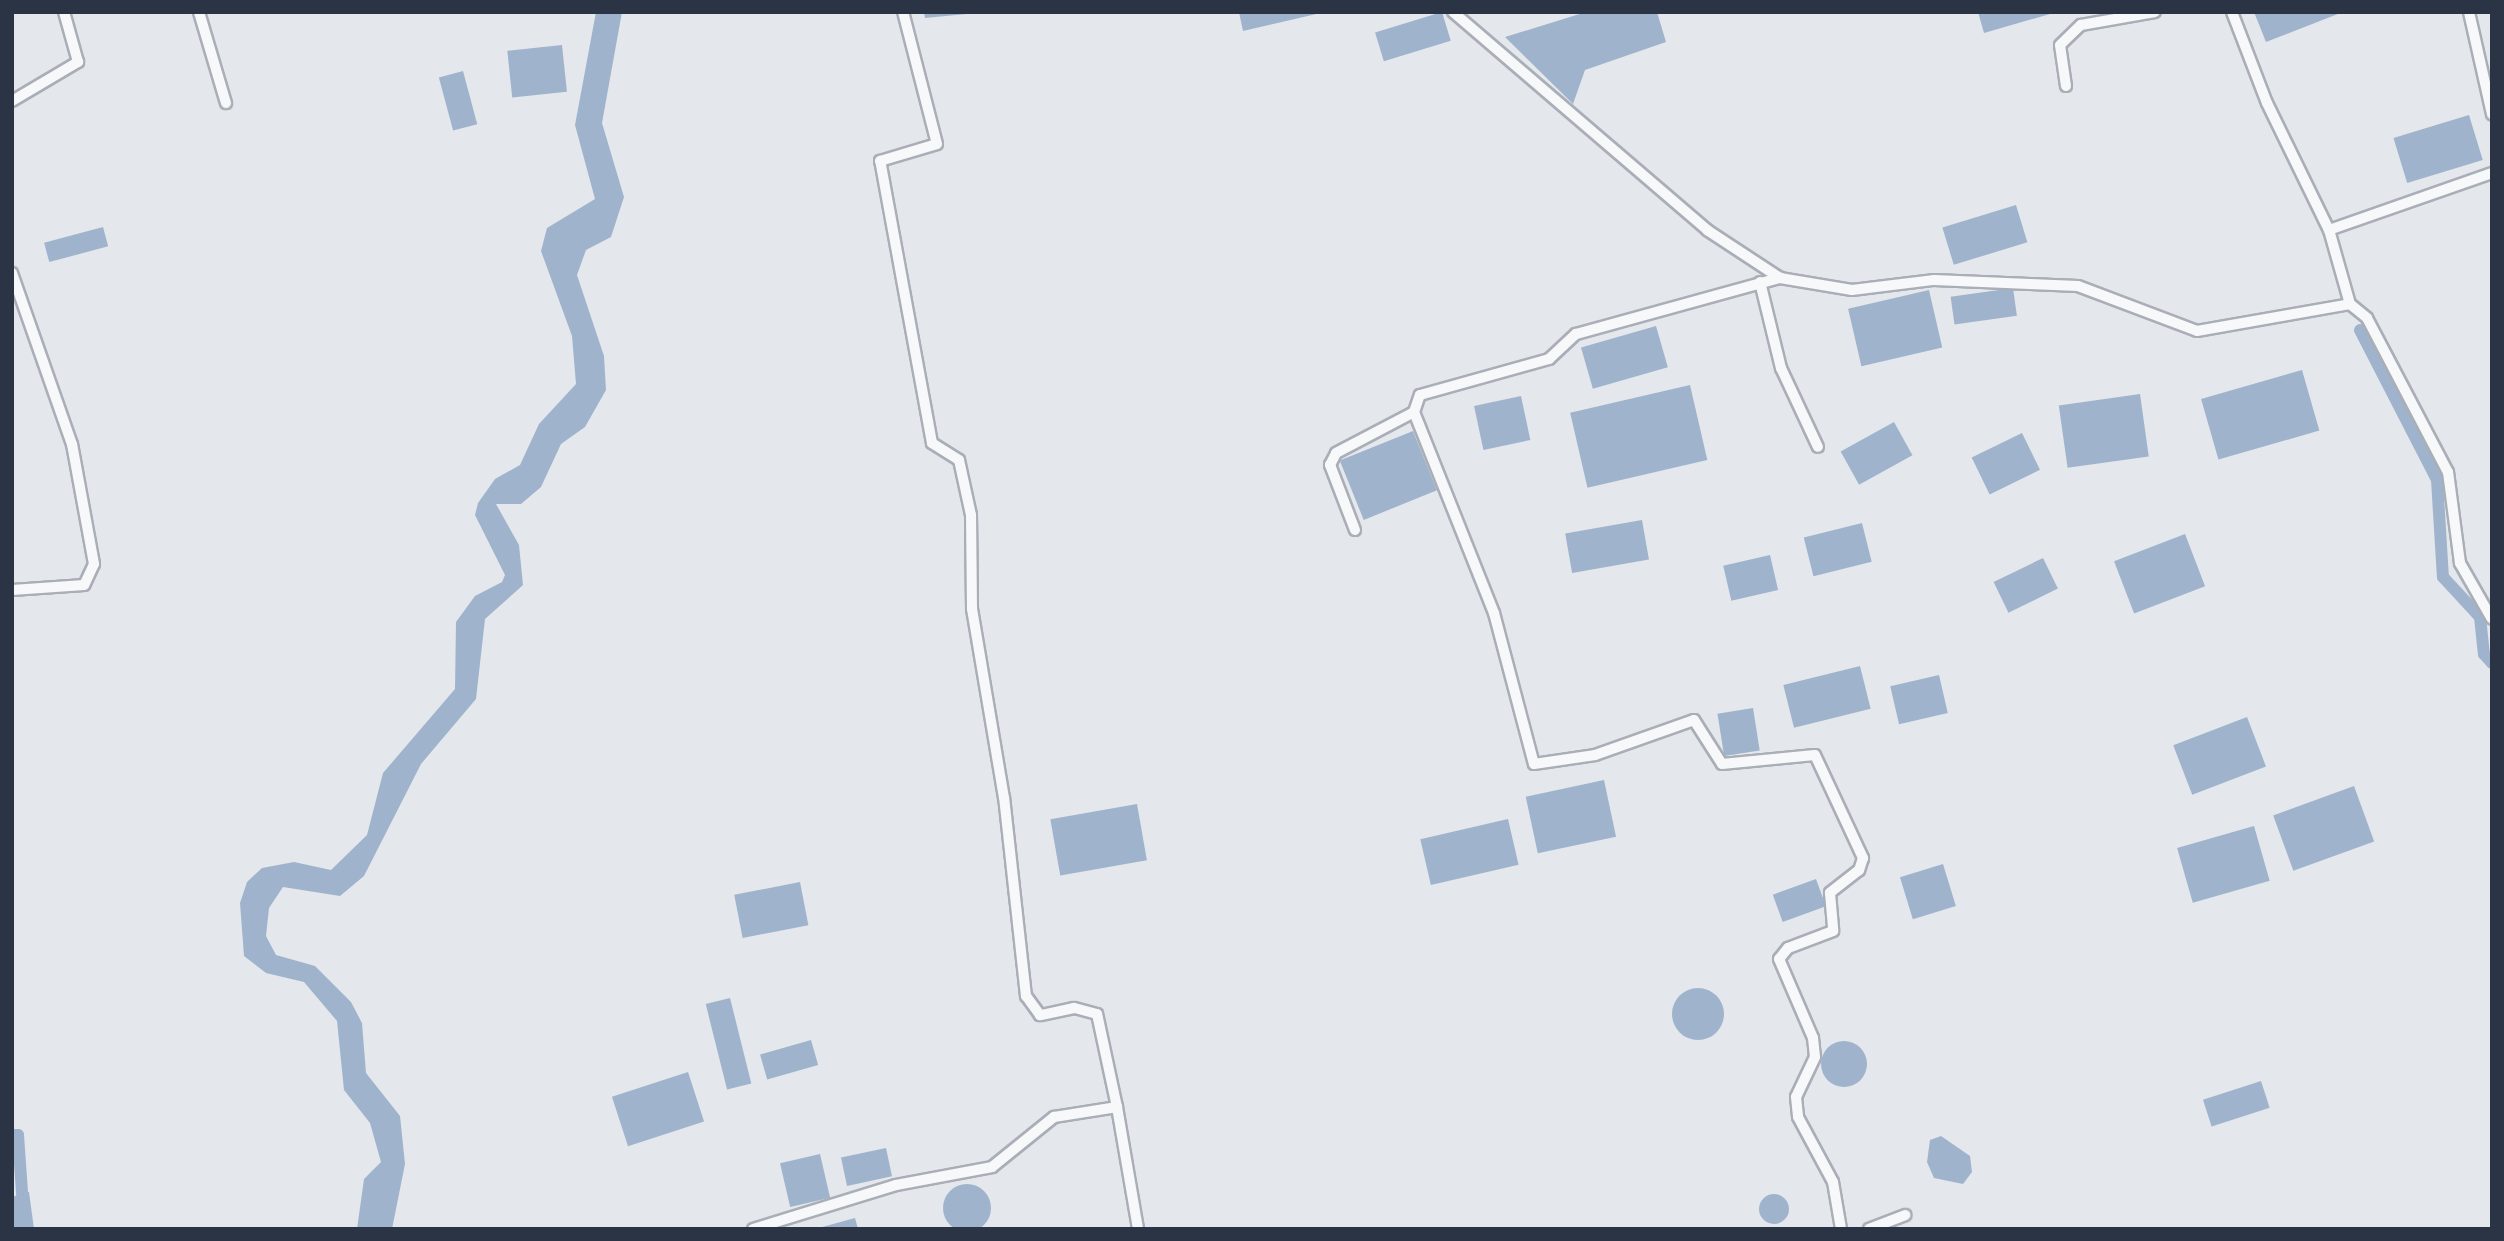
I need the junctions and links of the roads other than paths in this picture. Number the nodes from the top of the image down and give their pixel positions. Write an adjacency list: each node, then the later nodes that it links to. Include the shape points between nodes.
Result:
1 (64, 12): 9 (street, via 78,61)
2 (198, 12): 10 (street)
3 (903, 12): 23 (street, via 937,144 880,161 932,443 959,460 971,515 972,609 1004,798 1026,996 1040,1015 1074,1008 1097,1014)
4 (1453, 12): 15 (street, via 1707,230)
5 (2155, 12): 8 (street, via 2081,25 2060,45)
6 (2232, 12): 13 (street, via 2267,103)
7 (2469, 12): 11 (street)
8 (2066, 86)
9 (12, 101)
10 (226, 103)
11 (2492, 114)
12 (2492, 173): 13 (street)
13 (2329, 230): 17 (street)
14 (12, 274): 21 (street, via 72,444 94,564 84,585)
15 (1780, 278): 16 (street); 17 (street, via 1852,290 1934,280 2078,286 2197,331)
16 (1760, 282): 18 (street, via 1576,334 1549,359 1420,395); 19 (street, via 1781,368)
17 (2350, 304): 22 (street, via 2367,318 2448,472 2460,563)
18 (1414, 412): 20 (street, via 1336,453 1330,464); 27 (street, via 1493,613 1534,764 1595,755 1694,720 1722,764 1815,755 1863,858 1859,870 1830,893 1833,930 1788,948 1779,959 1813,1038 1815,1057 1796,1097 1798,1117 1833,1182)
19 (1818, 447)
20 (1355, 530)
21 (12, 590)
22 (2492, 620)
23 (1117, 1107): 25 (street, via 1054,1117 992,1167 896,1185); 26 (street)
24 (1905, 1215): 28 (street)
25 (753, 1229)
26 (1138, 1229)
27 (1841, 1229)
28 (1870, 1229)

